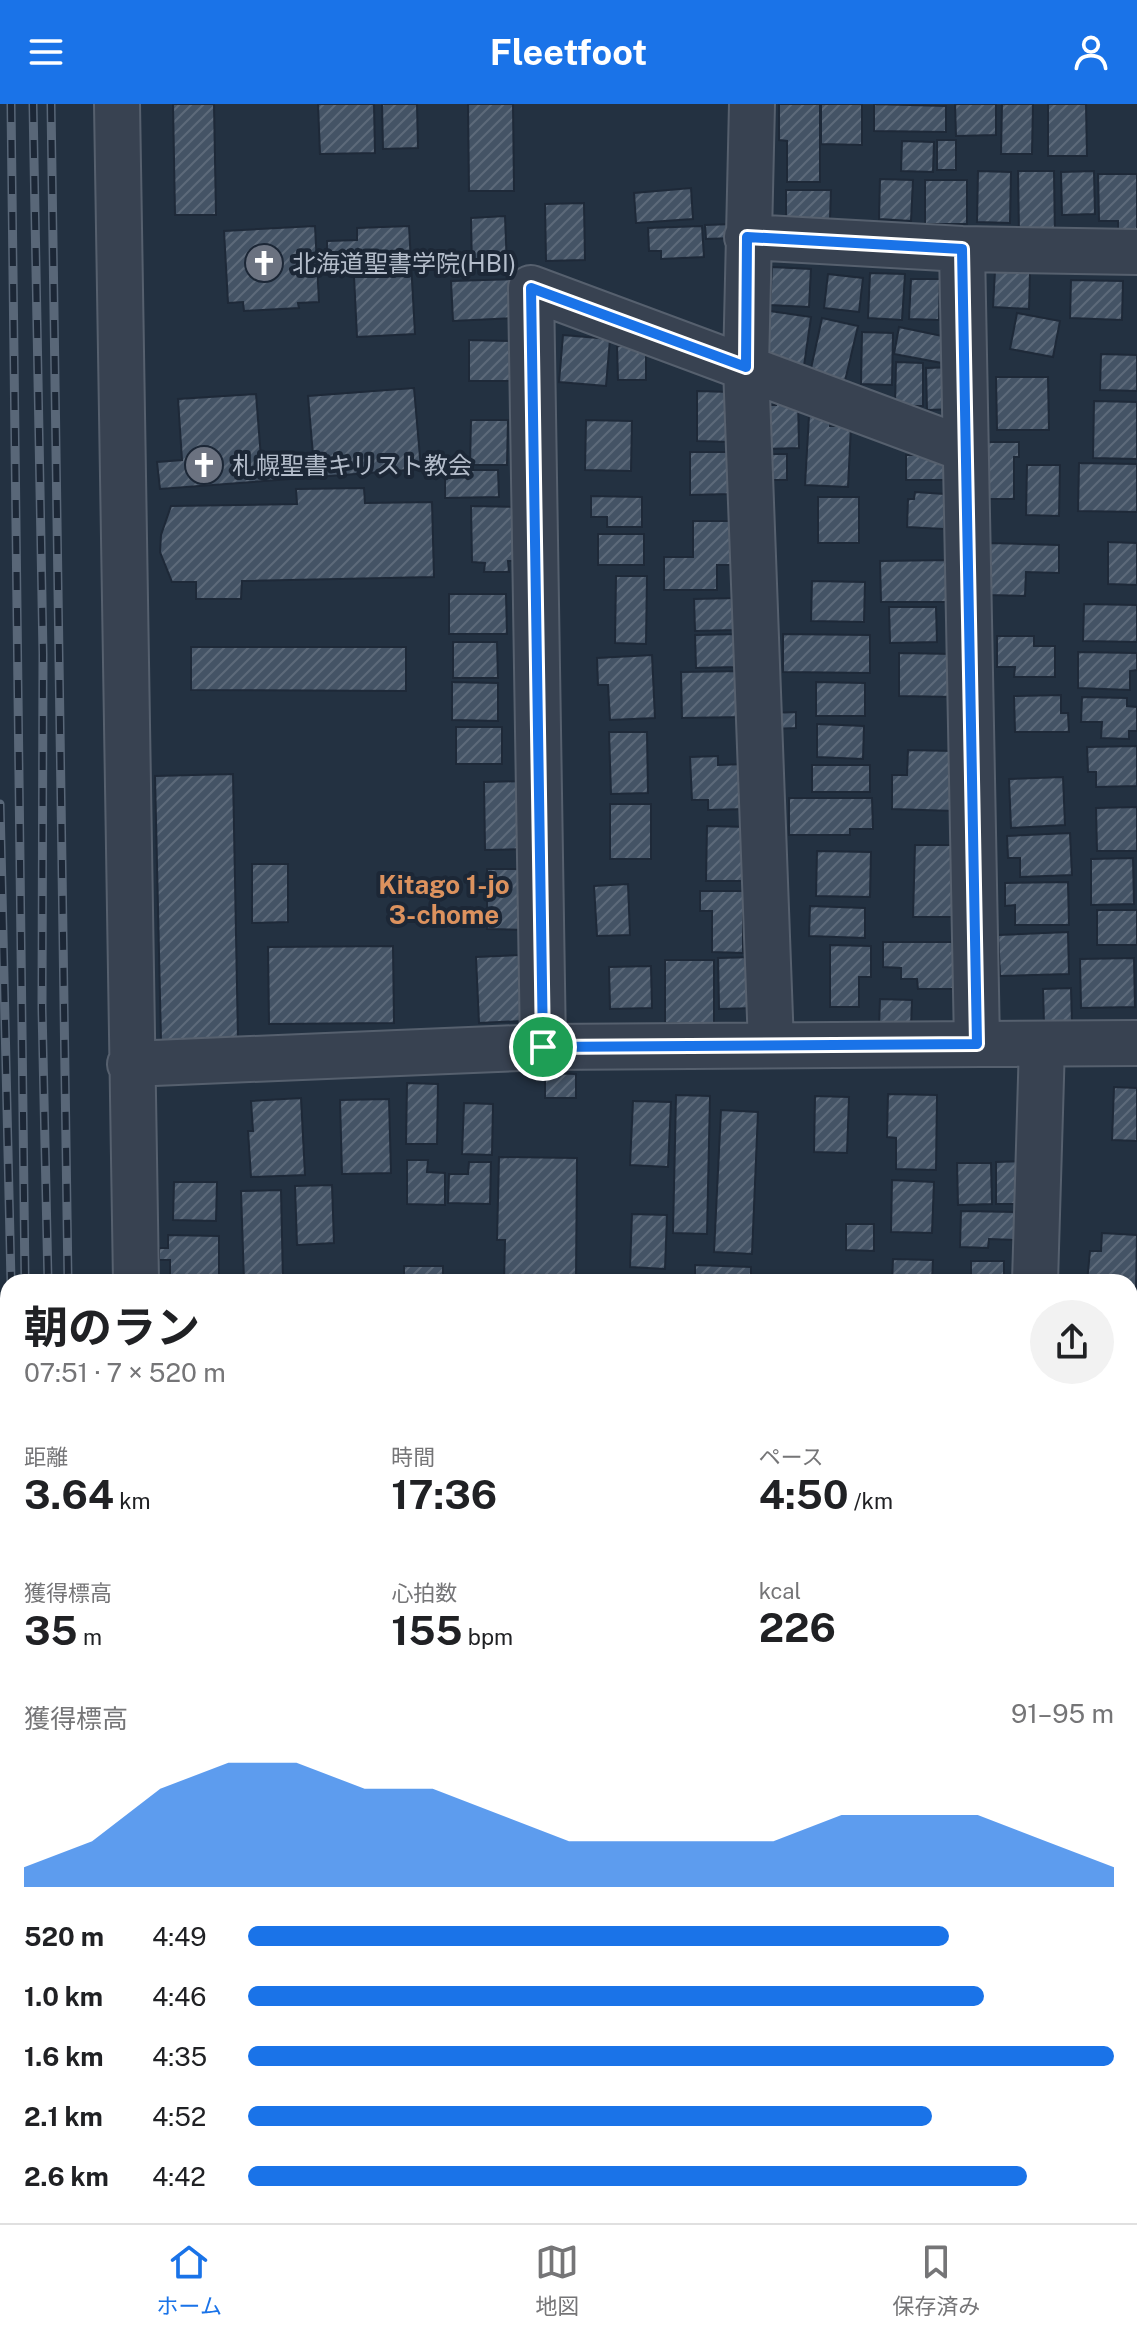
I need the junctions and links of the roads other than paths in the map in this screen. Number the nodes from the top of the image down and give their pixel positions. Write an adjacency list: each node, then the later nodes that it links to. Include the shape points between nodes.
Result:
1 (117, 104): 13 (street)
2 (752, 104): 3 (street)
3 (747, 237): 4 (street); 6 (street)
4 (962, 249): 5 (street); 7 (street)
5 (1137, 252)
6 (746, 367): 7 (street); 11 (street); 12 (street, via 531,288)
7 (964, 449): 9 (street)
8 (1137, 1043): 10 (street)
9 (977, 1044): 10 (street); 11 (street)
10 (1042, 1044): 15 (street)
11 (771, 1045): 12 (street)
12 (543, 1047): 13 (street)
13 (130, 1064): 14 (street)
14 (136, 1274)
15 (1035, 1274)

